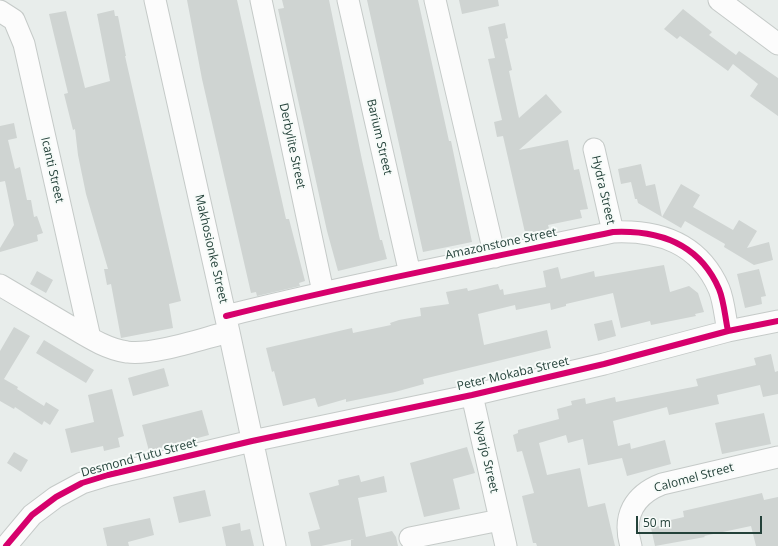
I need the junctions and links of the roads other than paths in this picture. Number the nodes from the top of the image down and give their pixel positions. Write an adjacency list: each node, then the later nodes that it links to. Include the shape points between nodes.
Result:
1 (155, 0): 15 (street, Makhosionke Street)
2 (261, 0): 13 (street, Derbylite Street)
3 (348, 0): 11 (street, Barium Street)
4 (435, 0): 10 (street)
5 (719, 0): 7 (street)
6 (0, 11): 17 (street, Icanti Street, via 14,20 24,44)
7 (778, 44)
8 (594, 149): 9 (street, Hydra Street)
9 (613, 232): 10 (street, Amazonstone Street); 16 (street, Amazonstone Street, via 636,231 658,234 697,257 711,274 719,290)
10 (495, 257): 11 (street, Amazonstone Street)
11 (410, 274): 13 (street, Amazonstone Street)
12 (0, 285): 17 (street)
13 (323, 292): 15 (street, Amazonstone Street)
14 (778, 321): 16 (street, Peter Mokaba Street)
15 (228, 324): 17 (street, via 143,352 127,352); 19 (street, Makhosionke Street)
16 (728, 331): 18 (street, Peter Mokaba Street)
17 (90, 338)
18 (472, 395): 19 (street, Peter Mokaba Street); 21 (street, Nyarjo Street)
19 (252, 441): 23 (street, Desmond Tutu Street, via 82,483 56,497 32,515); 24 (street, Makhosionke Street)
20 (778, 457): 26 (street, Calomel Street, via 650,489 640,496 629,515)
21 (500, 520): 22 (street); 25 (street, Nyarjo Street)
22 (410, 538)
23 (6, 546)
24 (275, 546)
25 (506, 546)
26 (631, 546)

